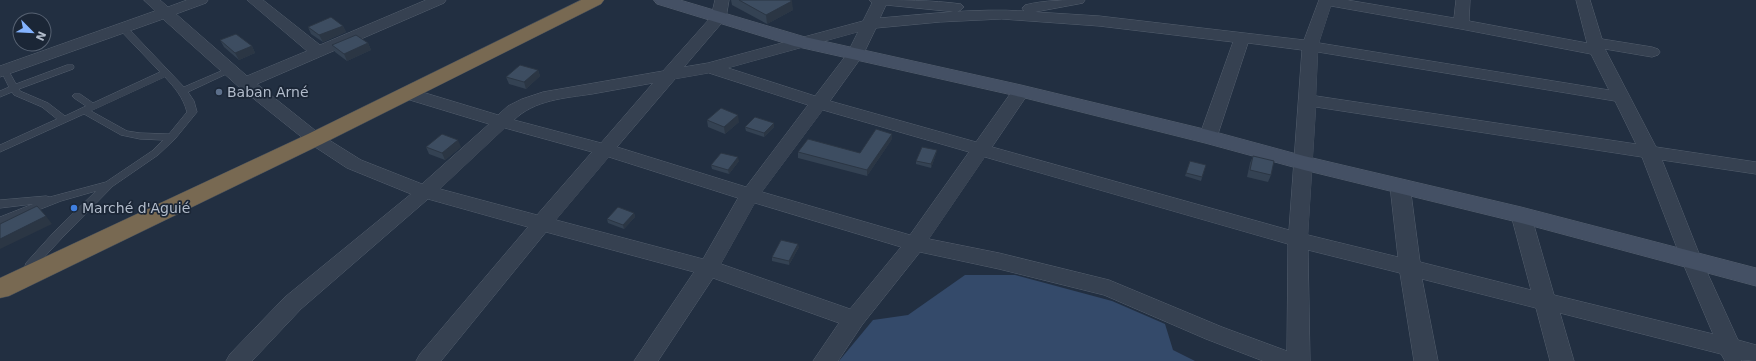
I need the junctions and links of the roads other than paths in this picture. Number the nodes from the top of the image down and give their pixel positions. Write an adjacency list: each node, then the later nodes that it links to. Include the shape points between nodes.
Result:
1 (151, 0): 14 (street)
2 (201, 0): 14 (street)
3 (254, 0): 23 (street)
4 (439, 0): 23 (street)
5 (594, 0): 36 (highway)
6 (664, 0): 13 (street)
7 (876, 0): 8 (street)
8 (881, 0): 15 (street); 16 (street)
9 (1078, 0): 15 (street)
10 (1464, 0): 17 (street)
11 (1583, 0): 22 (street)
12 (1326, 1): 17 (street); 21 (street)
13 (720, 9): 20 (street); 31 (street)
14 (165, 13): 18 (street); 28 (street)
15 (1002, 14): 16 (street); 19 (street, via 1099,21)
16 (869, 24): 20 (street); 25 (street)
17 (1461, 24): 22 (street)
18 (122, 28): 29 (street); 30 (lane)
19 (1242, 39): 21 (street); 46 (street)
20 (801, 42): 25 (street); 27 (street)
21 (1310, 46): 39 (street); 40 (street)
22 (1596, 46): 24 (street); 39 (street)
23 (318, 52): 32 (street)
24 (1652, 52)
25 (855, 55): 35 (street); 41 (street)
26 (70, 67): 33 (lane)
27 (710, 68): 31 (street); 41 (street)
28 (231, 70): 32 (street); 34 (lane)
29 (2, 71): 33 (lane)
30 (166, 73): 34 (lane); 42 (lane)
31 (667, 76): 44 (street, via 549,96 514,110); 50 (street)
32 (245, 83): 47 (street)
33 (14, 88): 37 (lane); 43 (lane, via 18,93 45,105)
34 (183, 91): 45 (lane, via 192,112)
35 (1021, 91): 46 (street); 49 (street)
36 (406, 93): 44 (street); 47 (highway)
37 (0, 94)
38 (77, 96): 42 (lane)
39 (1620, 97): 51 (street)
40 (1307, 100): 51 (street); 52 (street)
41 (818, 103): 49 (street); 57 (street)
42 (88, 108): 43 (lane); 45 (lane, via 124,133)
43 (63, 119): 48 (lane)
44 (502, 122): 50 (street); 56 (street)
45 (172, 137): 54 (lane, via 155,154)
46 (1208, 138): 52 (street)
47 (315, 139): 56 (street, via 354,164); 68 (highway)
48 (0, 149)
49 (982, 149): 63 (street); 64 (street)
50 (606, 150): 57 (street); 62 (street)
51 (1649, 152): 53 (street); 65 (street)
52 (1304, 163): 55 (street); 63 (street)
53 (1756, 168)
54 (109, 184): 58 (lane); 68 (lane, via 30,266)
55 (1400, 186): 60 (street); 67 (street)
56 (425, 192): 62 (street); 75 (street, via 293,304)
57 (750, 195): 64 (street); 66 (street)
58 (58, 198): 59 (lane); 61 (lane)
59 (0, 204)
60 (1521, 215): 65 (street); 71 (street)
61 (0, 221)
62 (542, 224): 66 (street); 76 (street)
63 (1298, 240): 67 (street); 80 (street)
64 (915, 244): 72 (street); 79 (street, via 1000,261 1109,288 1214,333)
65 (1692, 260): 69 (street); 73 (street)
66 (708, 268): 72 (street); 77 (street)
67 (1410, 269): 71 (street); 81 (street)
68 (35, 272): 70 (highway)
69 (1756, 277)
70 (0, 289)
71 (1544, 301): 73 (street); 82 (street)
72 (854, 319): 78 (street)
73 (1732, 354): 74 (street)
74 (1756, 354)
75 (238, 361)
76 (428, 361)
77 (646, 361)
78 (825, 361)
79 (1289, 361)
80 (1298, 361)
81 (1426, 361)
82 (1562, 361)

